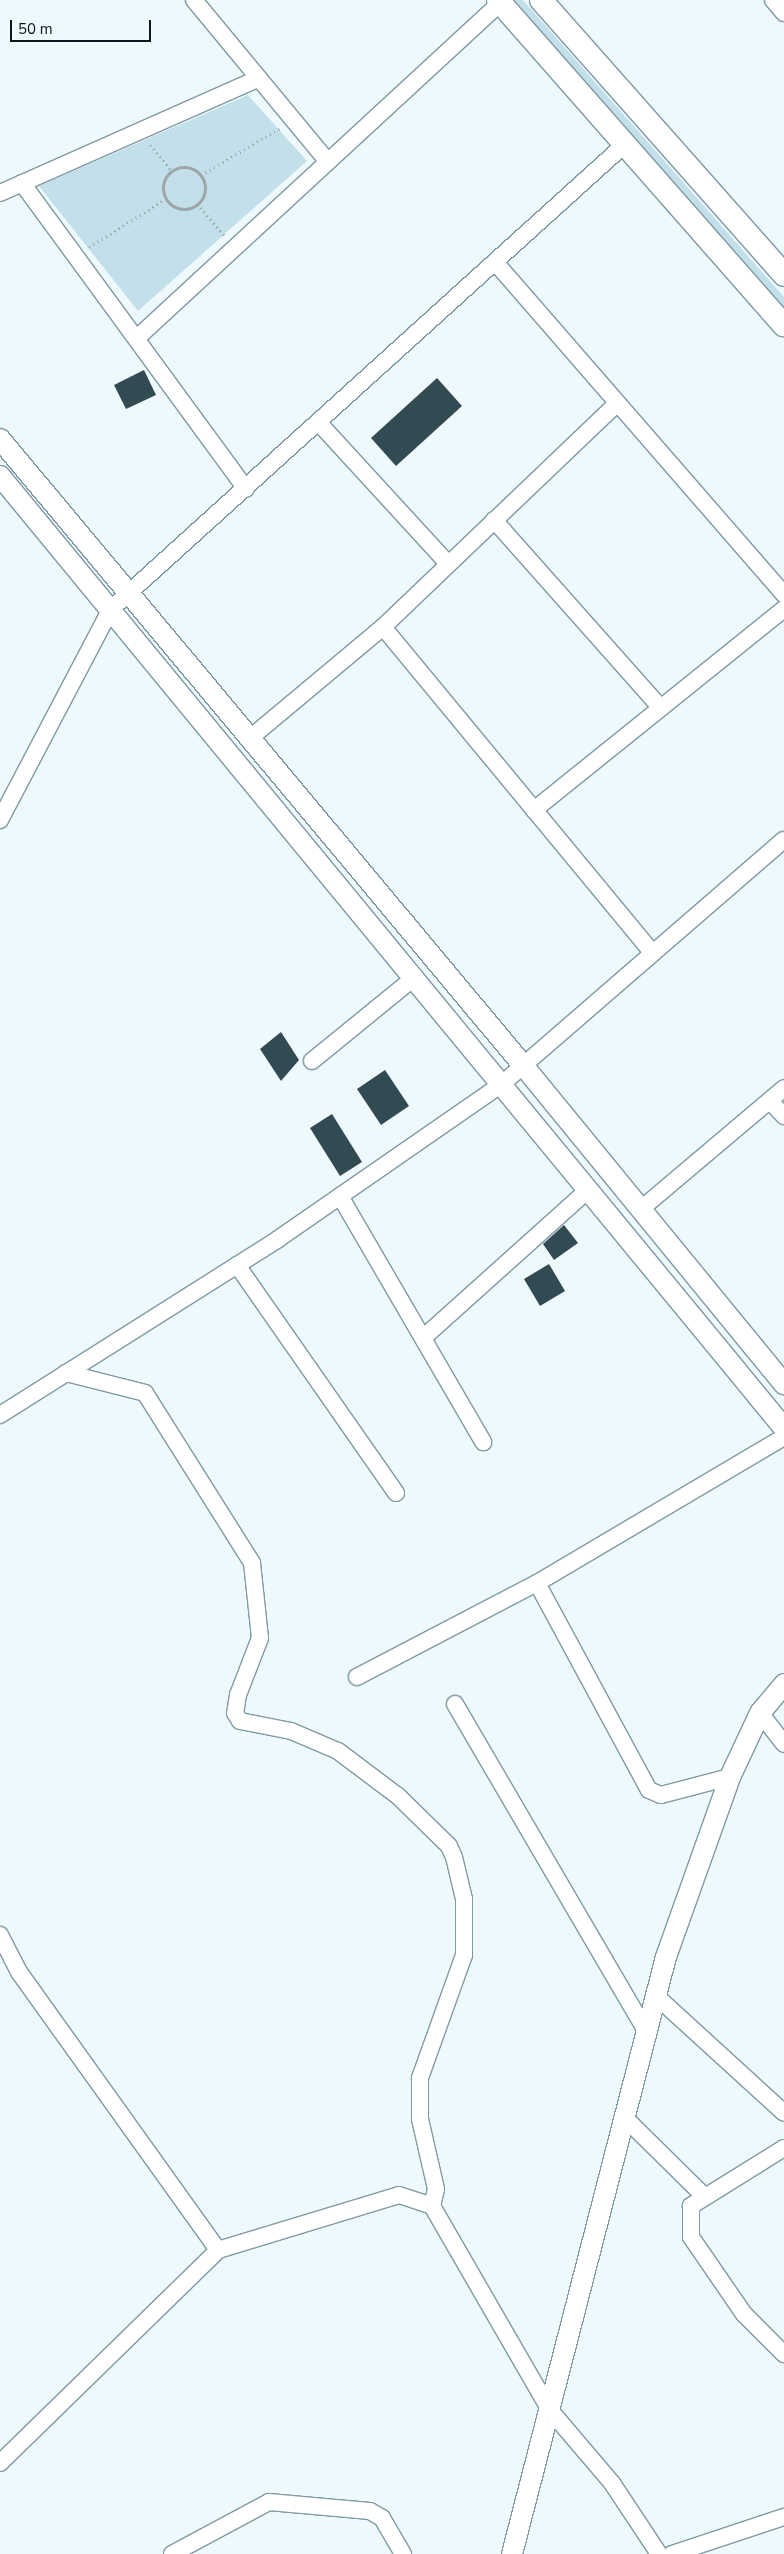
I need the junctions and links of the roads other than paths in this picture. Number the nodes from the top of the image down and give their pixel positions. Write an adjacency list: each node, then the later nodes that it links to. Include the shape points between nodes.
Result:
1 (194, 0): 6 (street)
2 (541, 0): 12 (main road)
3 (773, 0): 5 (street)
4 (499, 1): 7 (main road); 8 (street)
5 (784, 13)
6 (258, 78): 8 (street); 9 (street)
7 (625, 144): 11 (street); 13 (main road)
8 (328, 162): 14 (street)
9 (22, 183): 10 (street); 14 (street)
10 (0, 193)
11 (495, 262): 15 (street); 16 (street)
12 (784, 275)
13 (784, 325)
14 (137, 338): 19 (street)
15 (615, 405): 20 (street); 23 (street)
16 (318, 423): 19 (street); 21 (street)
17 (0, 439): 22 (street)
18 (0, 476): 24 (street)
19 (246, 488): 22 (street)
20 (494, 520): 21 (street); 27 (street)
21 (448, 564): 26 (street)
22 (129, 594): 24 (street); 28 (street)
23 (784, 595)
24 (111, 609): 30 (street); 33 (street)
25 (784, 609): 27 (street)
26 (383, 627): 28 (street); 29 (street)
27 (661, 708): 29 (street)
28 (249, 738): 35 (street)
29 (534, 810): 32 (street)
30 (0, 820)
31 (784, 840): 32 (street)
32 (651, 951): 35 (street)
33 (415, 977): 34 (street); 36 (street)
34 (312, 1061)
35 (522, 1064): 36 (street); 42 (street)
36 (503, 1083): 40 (street); 41 (street)
37 (784, 1088): 38 (street)
38 (770, 1101): 39 (street); 42 (street)
39 (784, 1116)
40 (589, 1189): 44 (street); 48 (street)
41 (340, 1196): 43 (street); 44 (street)
42 (640, 1209): 46 (street)
43 (237, 1264): 45 (street); 51 (street)
44 (423, 1338): 50 (street)
45 (66, 1374): 47 (street); 66 (street, via 145,1393 252,1563 260,1638 238,1695 235,1713 240,1721 291,1731 338,1751 398,1796 449,1846 454,1857 464,1899 464,1955 420,2078 420,2119 436,2189)
46 (784, 1384)
47 (0, 1415)
48 (784, 1428)
49 (784, 1437): 52 (street)
50 (483, 1442)
51 (396, 1493)
52 (537, 1583): 53 (street); 58 (street, via 649,1790 662,1795)
53 (357, 1677)
54 (784, 1684): 56 (street)
55 (455, 1704): 61 (street)
56 (760, 1713): 57 (street); 58 (street)
57 (784, 1744)
58 (730, 1777): 60 (street, via 666,1957)
59 (0, 1935): 67 (street, via 19,1972)
60 (656, 1996): 61 (street); 62 (street)
61 (647, 2032): 63 (street)
62 (784, 2113)
63 (625, 2118): 65 (street); 69 (street)
64 (784, 2148): 65 (street)
65 (704, 2196): 68 (street, via 691,2206 691,2237 744,2314)
66 (432, 2206): 67 (street, via 399,2195); 69 (street)
67 (218, 2250): 70 (street)
68 (784, 2354)
69 (549, 2409): 74 (street); 75 (street, via 612,2483)
70 (0, 2463)
71 (784, 2517): 76 (street)
72 (172, 2554): 73 (street, via 270,2502 370,2511 382,2518)
73 (403, 2554)
74 (512, 2554)
75 (659, 2554)
76 (672, 2554)

